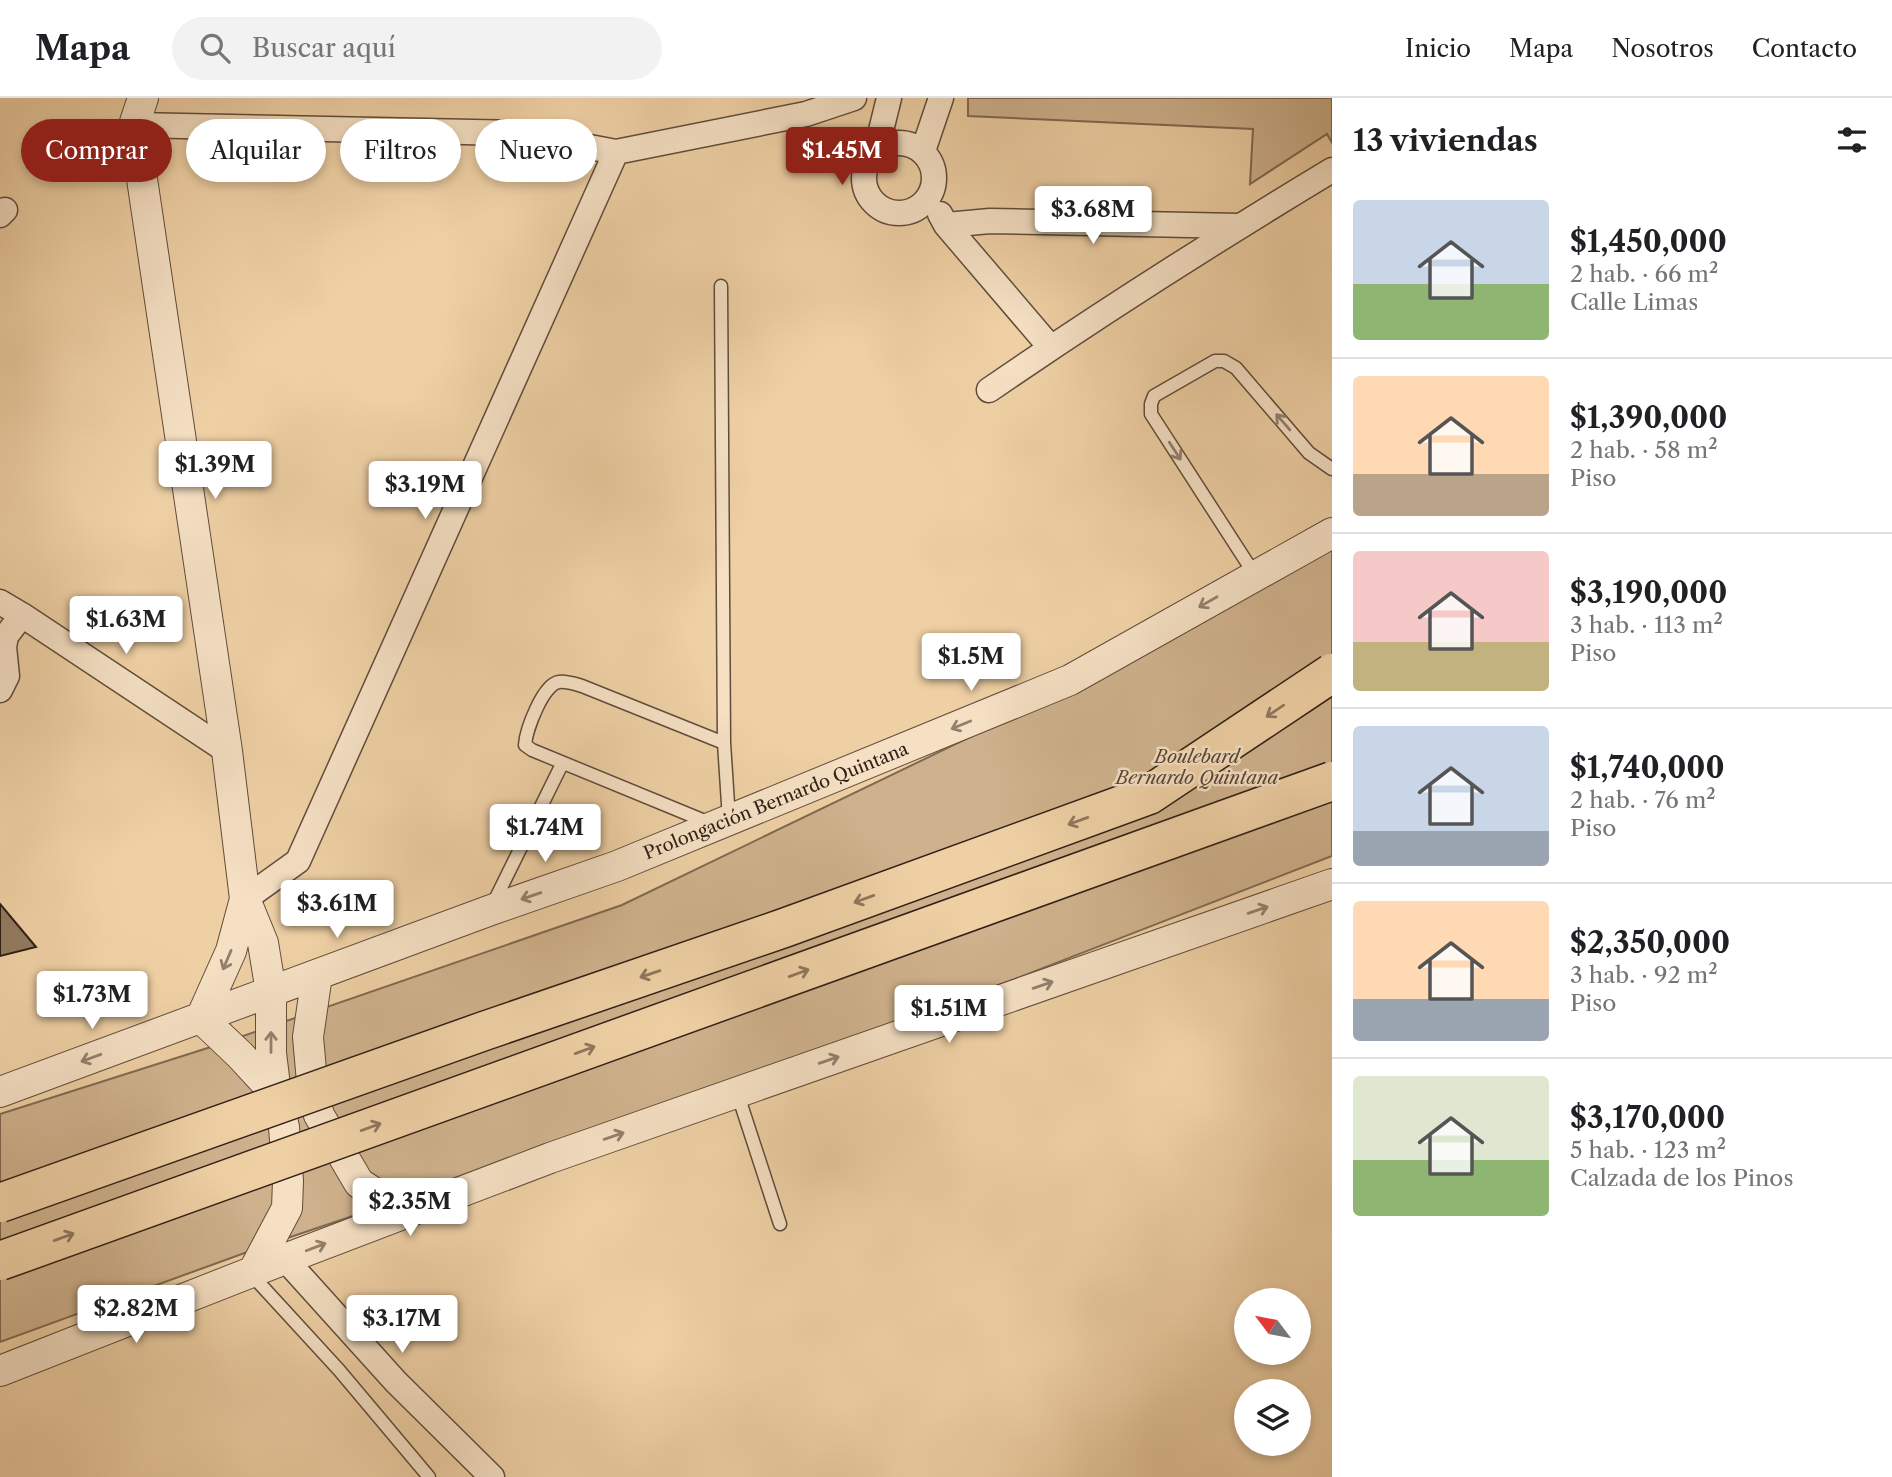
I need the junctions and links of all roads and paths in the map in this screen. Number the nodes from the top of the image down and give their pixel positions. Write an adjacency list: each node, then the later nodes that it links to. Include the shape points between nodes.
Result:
1 (854, 98): 7 (street, via 806,114)
2 (889, 98): 5 (street)
3 (941, 98): 6 (street)
4 (139, 111): 7 (street, via 516,133); 23 (street)
5 (876, 151): 6 (street, via 900,142); 9 (street, via 864,172 864,185 877,206 887,212 912,212)
6 (923, 151): 9 (street, via 934,172)
7 (616, 152): 28 (street, via 298,861)
8 (1332, 170): 11 (street)
9 (930, 195): 10 (street)
10 (946, 225): 11 (street, via 990,221); 13 (street)
11 (1239, 226): 13 (street)
12 (721, 286): 22 (lane)
13 (1051, 348): 14 (street)
14 (989, 390)
15 (1332, 469): 17 (lane, one-way to 17, via 1309,453 1236,368 1224,361 1215,361 1154,396 1151,414)
16 (1332, 533): 17 (street, Prolongación Bernardo Quintana)
17 (1255, 575): 26 (street, Prolongación Bernardo Quintana, one-way to 26, via 1070,680)
18 (0, 602): 19 (street)
19 (22, 615): 21 (street, via 6,636 7,676); 23 (street)
20 (1332, 673): 36 (main road, one-way to 36, bridge, via 1149,795)
21 (0, 690)
22 (724, 743): 24 (lane, via 561,681 545,692 526,734 526,745); 26 (lane)
23 (227, 751): 28 (street)
24 (562, 764): 26 (lane); 29 (lane)
25 (1332, 781): 40 (main road, one-way to 25, bridge)
26 (722, 823): 29 (street, Prolongación Bernardo Quintana, one-way to 29)
27 (1332, 884): 34 (street, one-way to 27)
28 (245, 899): 31 (street, via 263,943); 32 (street, one-way to 32, via 231,951)
29 (491, 910): 30 (street, Prolongación Bernardo Quintana)
30 (317, 975): 31 (street, Prolongación Bernardo Quintana); 37 (street, via 308,1037 319,1115 359,1183)
31 (271, 992): 32 (street, Prolongación Bernardo Quintana); 35 (street, one-way to 31)
32 (201, 1018): 33 (street, Prolongación Bernardo Quintana, one-way to 33); 35 (street)
33 (0, 1091)
34 (737, 1093): 37 (street, one-way to 34); 38 (lane)
35 (276, 1094): 41 (street, via 284,1127 287,1208)
36 (0, 1203)
37 (405, 1213): 39 (street, one-way to 37)
38 (780, 1224)
39 (285, 1259): 41 (street); 44 (street, via 396,1382)
40 (0, 1261)
41 (251, 1272): 42 (street); 43 (lane)
42 (3, 1369)
43 (429, 1477)
44 (492, 1477)

